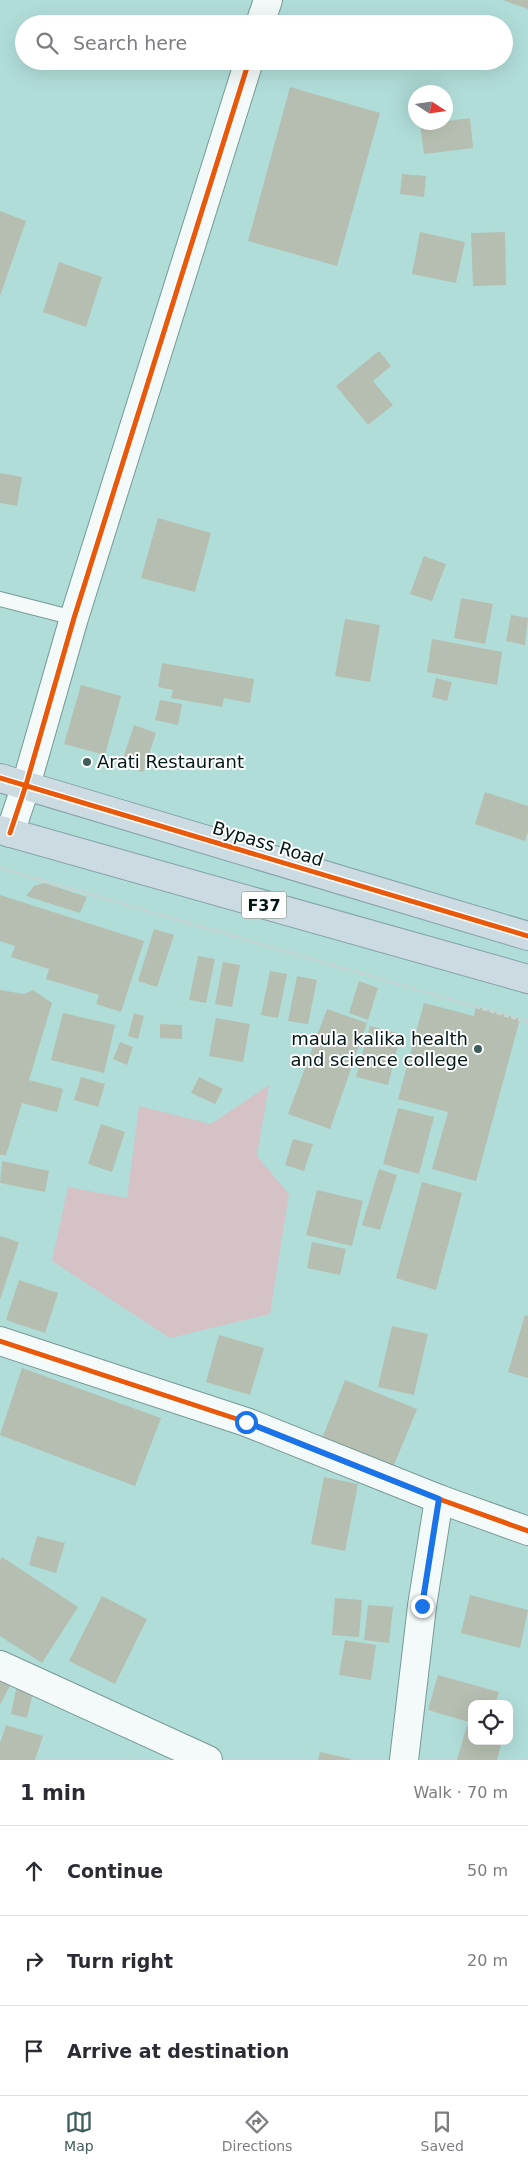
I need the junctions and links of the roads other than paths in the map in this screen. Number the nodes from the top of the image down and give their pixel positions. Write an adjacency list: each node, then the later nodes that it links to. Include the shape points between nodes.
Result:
1 (268, 0): 2 (street)
2 (263, 15)
3 (246, 70): 5 (street)
4 (0, 599): 5 (lane)
5 (74, 618): 7 (street)
6 (0, 778): 7 (highway, Bypass Road)
7 (26, 785): 8 (street); 9 (highway, Bypass Road)
8 (5, 832): 10 (highway, F37)
9 (528, 936)
10 (528, 979)
11 (0, 1341): 12 (street, via 246,1422)
12 (439, 1499): 13 (street); 16 (street, via 422,1606)
13 (528, 1531)
14 (0, 1665): 15 (street)
15 (208, 1760)
16 (404, 1760)

